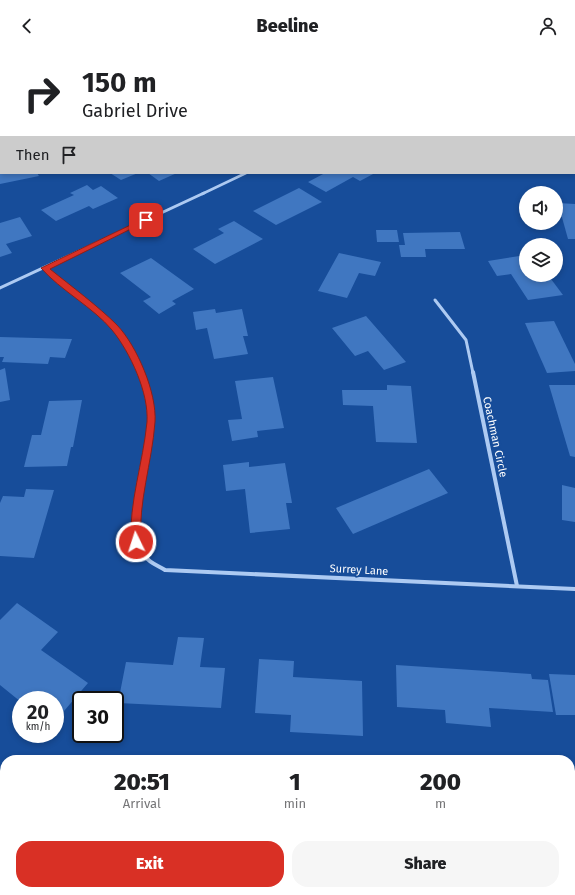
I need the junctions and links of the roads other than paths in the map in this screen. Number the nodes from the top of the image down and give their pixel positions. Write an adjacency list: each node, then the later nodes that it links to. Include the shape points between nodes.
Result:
1 (244, 174): 2 (street)
2 (45, 268): 3 (street); 5 (street, Surrey Lane, via 115,328 132,354 147,390 151,421 135,522 136,542 146,558 165,570)
3 (0, 288)
4 (435, 300): 5 (street, Coachman Circle, via 466,340)
5 (517, 586): 6 (street, Surrey Lane)
6 (575, 589)

